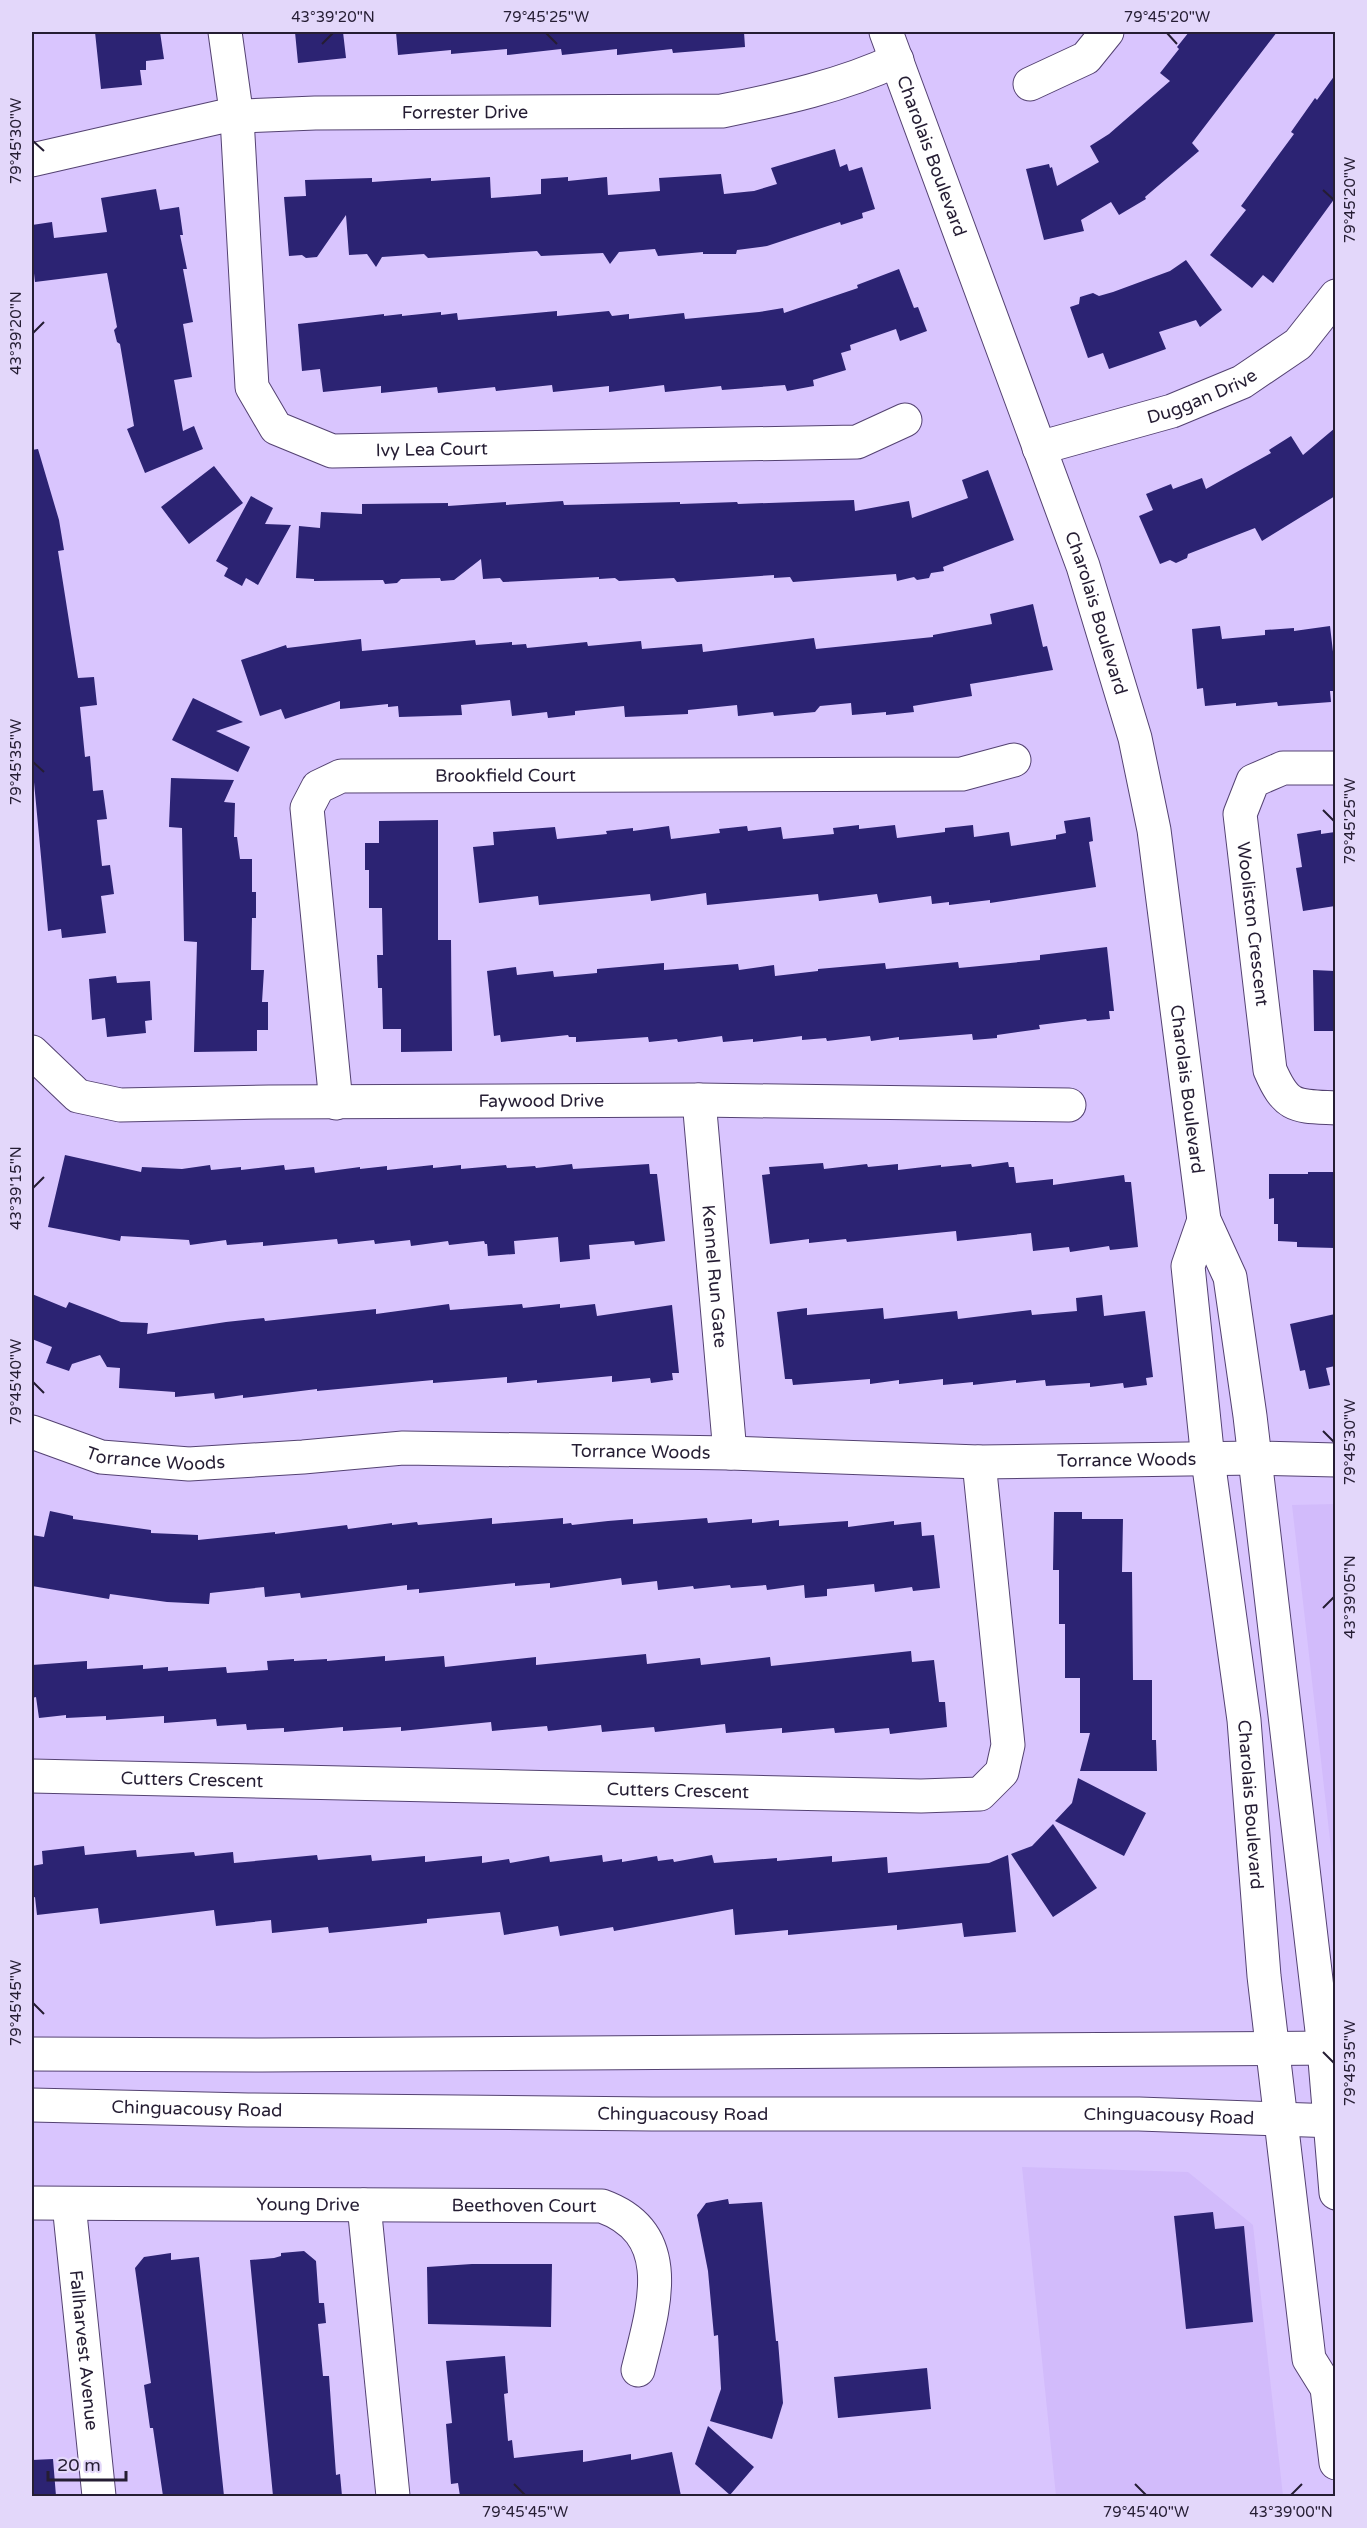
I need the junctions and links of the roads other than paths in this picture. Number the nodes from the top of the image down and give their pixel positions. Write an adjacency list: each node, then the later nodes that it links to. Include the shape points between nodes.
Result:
1 (225, 32): 5 (street, Ivy Lea Court)
2 (1107, 32): 4 (street, via 1086,58)
3 (891, 46): 5 (street, Forrester Drive, via 878,69 786,98 722,111 315,113); 9 (street, Charolais Boulevard)
4 (1030, 84)
5 (237, 118): 6 (street, Forrester Drive, via 220,117); 8 (street, Ivy Lea Court, via 252,387 276,428 332,451 344,451 857,442)
6 (32, 160)
7 (1335, 297): 9 (street, Duggan Drive, via 1298,344 1242,382 1172,411)
8 (905, 420)
9 (1039, 448): 17 (street, Charolais Boulevard, via 1083,566 1135,738 1154,830)
10 (1014, 760): 14 (street, Brookfield Court, via 962,774 341,776 318,787 307,808)
11 (1335, 768): 16 (street, Wooliston Crescent, via 1283,768 1253,781 1240,814 1270,1070 1280,1092 1298,1106)
12 (32, 1052): 14 (street, Faywood Drive, via 78,1096 120,1105)
13 (699, 1100): 14 (street, Faywood Drive); 15 (street, Faywood Drive); 19 (street, Kennel Run Gate)
14 (336, 1103)
15 (1069, 1105)
16 (1335, 1108)
17 (1204, 1220): 20 (street, Charolais Boulevard, via 1230,1277); 21 (street, Charolais Boulevard, via 1188,1266)
18 (32, 1432): 19 (street, Torrance Woods, via 101,1457 189,1464 403,1448)
19 (730, 1453): 23 (street, Torrance Woods)
20 (1255, 1458): 21 (street, Torrance Woods); 22 (street, Torrance Woods); 25 (street, Charolais Boulevard)
21 (1208, 1460): 23 (street, Torrance Woods); 26 (street, Charolais Boulevard, via 1244,1720)
22 (1335, 1460)
23 (979, 1462): 24 (street, Cutters Crescent, via 1008,1745 1002,1772 980,1794)
24 (32, 1776)
25 (1330, 2048): 26 (street); 30 (street, Charolais Boulevard)
26 (1273, 2049): 27 (street); 29 (street, Charolais Boulevard)
27 (32, 2054)
28 (32, 2105): 29 (street, Chinguacousy Road, via 652,2114 1139,2114)
29 (1282, 2119): 30 (street, Chinguacousy Road); 36 (street, Charolais Boulevard, via 1309,2359)
30 (1333, 2121): 31 (street, Charolais Boulevard)
31 (1335, 2193)
32 (32, 2203): 33 (street, Young Drive)
33 (69, 2204): 34 (street, Young Drive); 38 (street, Fallharvest Avenue)
34 (364, 2205): 35 (street, Beethoven Court, via 602,2206 619,2212 647,2240 653,2261 656,2296); 39 (street, Young Drive)
35 (638, 2370)
36 (1331, 2377): 37 (street, Charolais Boulevard)
37 (1335, 2463)
38 (99, 2496)
39 (393, 2496)

